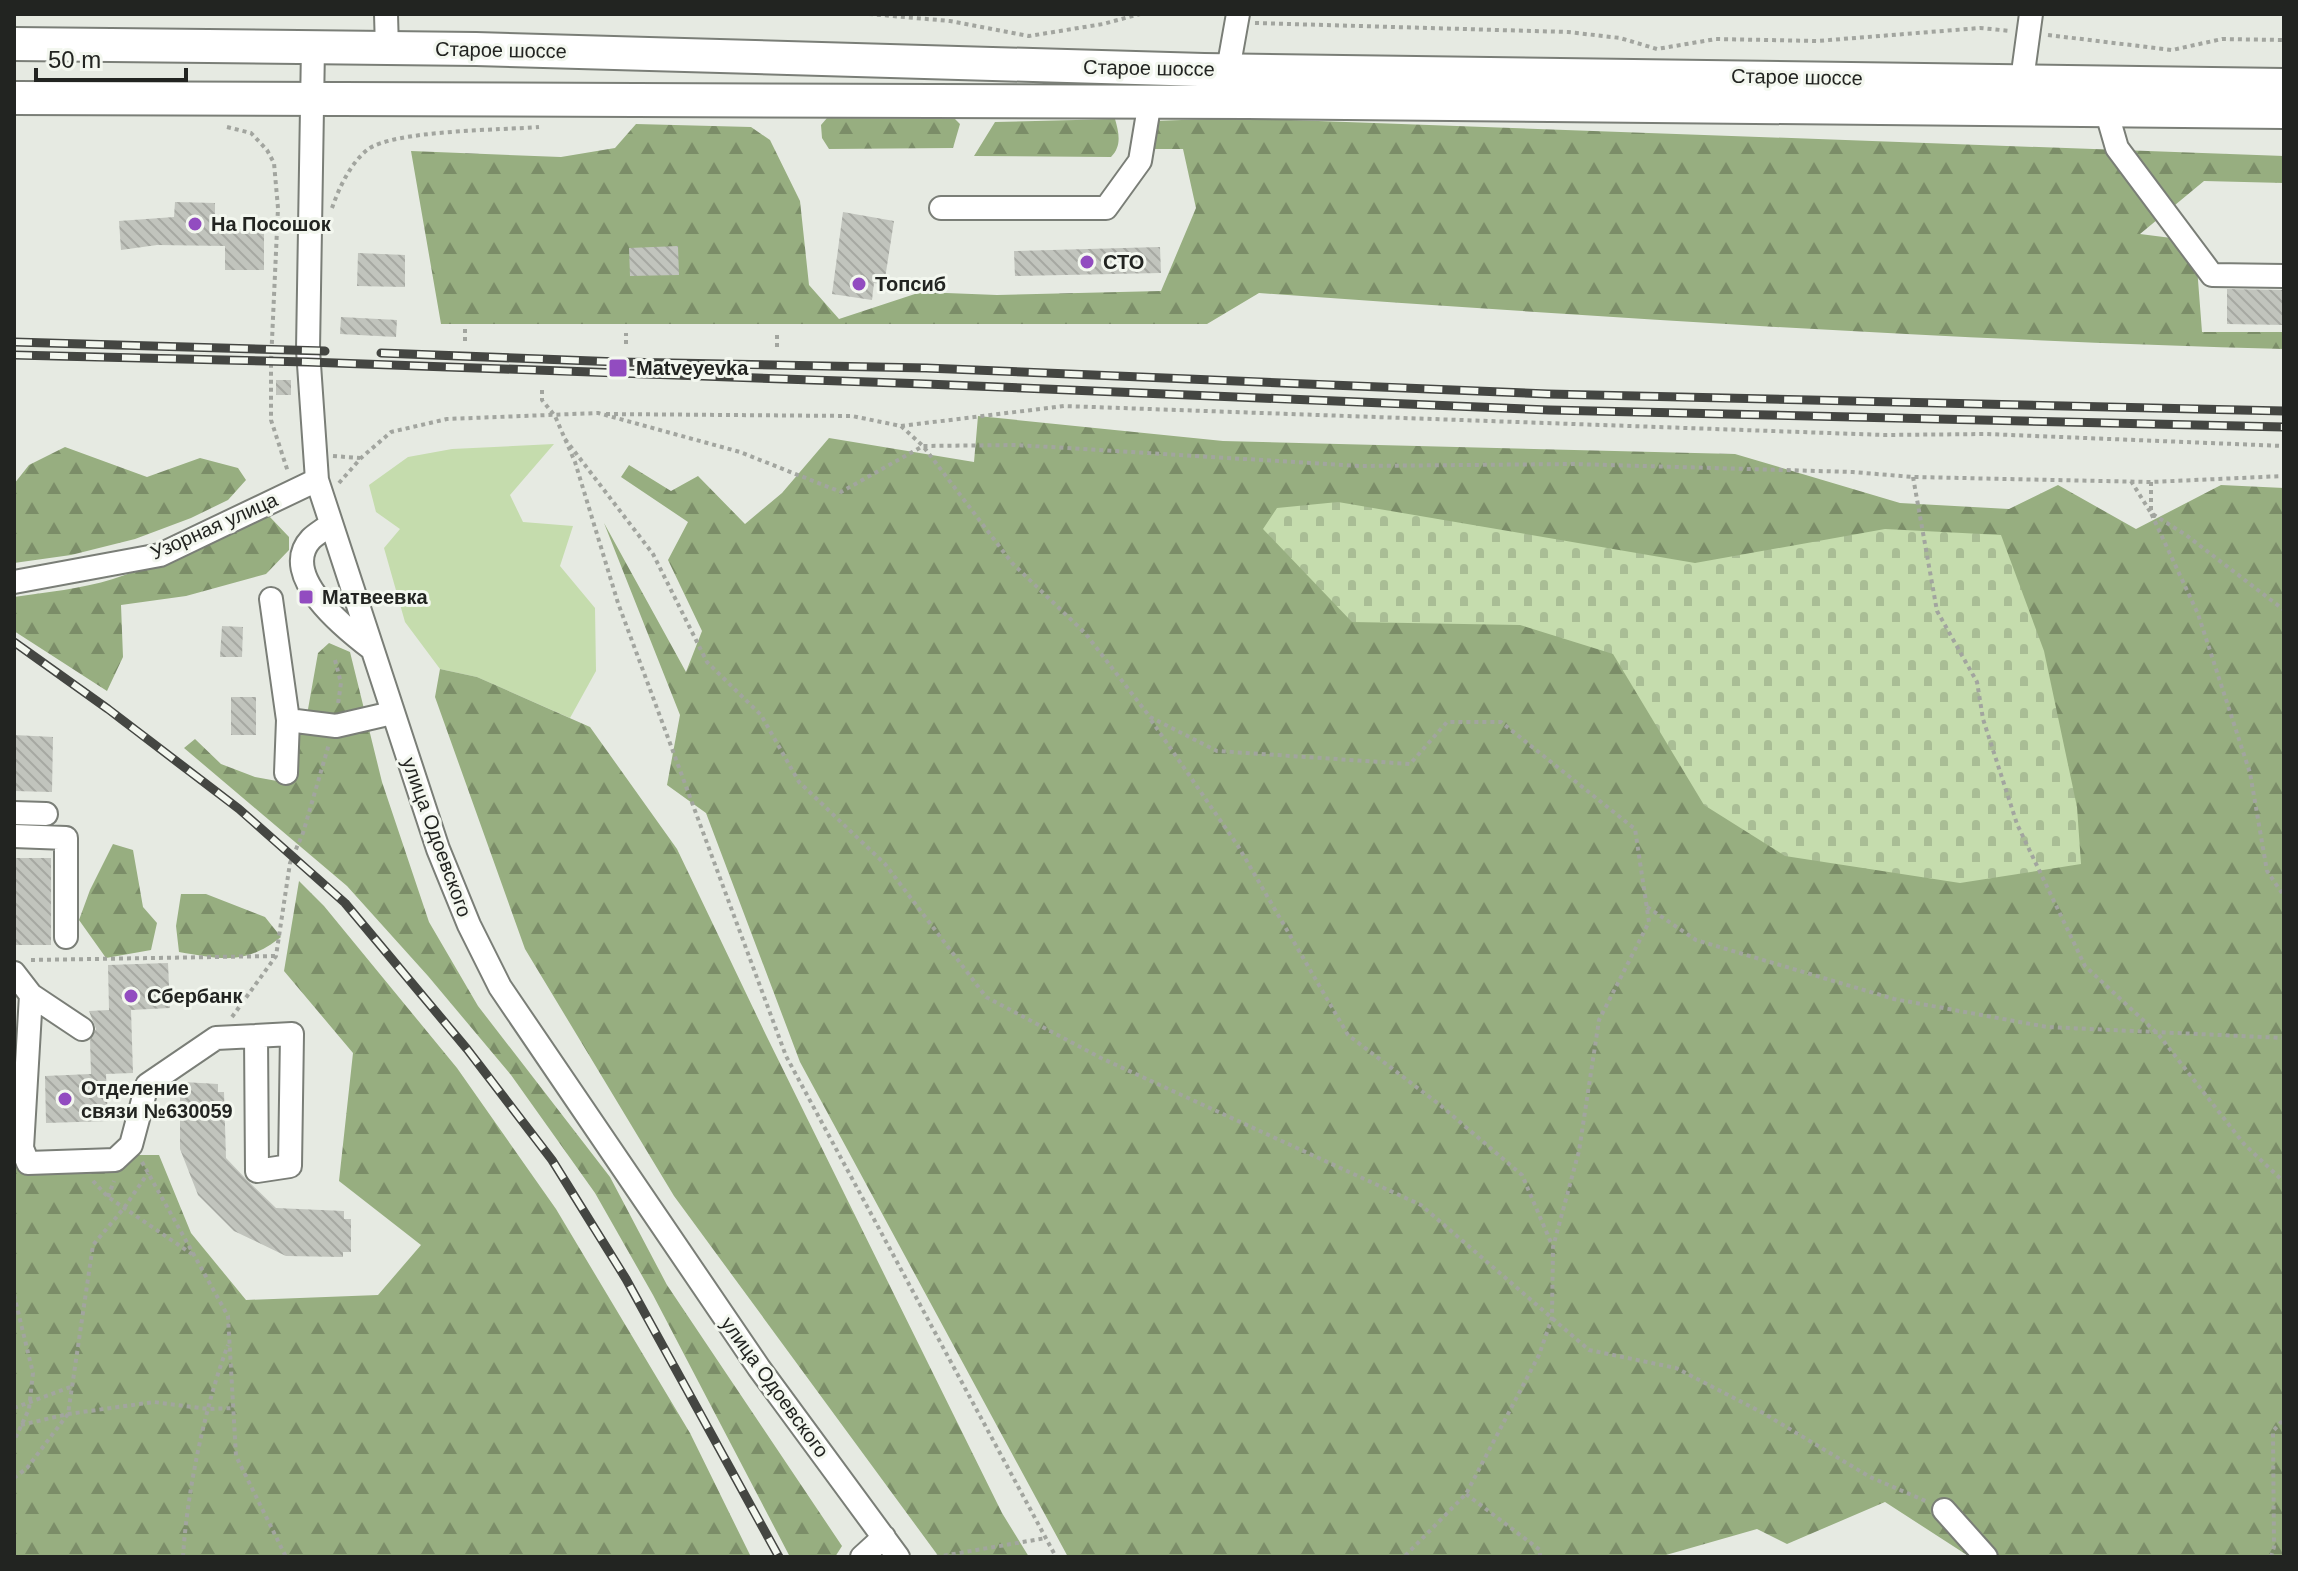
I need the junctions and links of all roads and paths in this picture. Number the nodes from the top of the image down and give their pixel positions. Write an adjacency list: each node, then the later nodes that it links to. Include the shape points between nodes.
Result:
1 (386, 14): 9 (street)
2 (869, 14): 3 (path, via 950,21 1029,36)
3 (1140, 14)
4 (1237, 18): 5 (path, via 1568,32 1657,49 1716,39 1817,41); 10 (street)
5 (2030, 23): 6 (path, via 2172,50 2222,39); 11 (street)
6 (2284, 40)
7 (14, 44): 8 (highway, Старое шоссе)
8 (313, 47): 9 (highway, Старое шоссе); 14 (street, улица Одоевского)
9 (387, 49): 10 (highway, Старое шоссе)
10 (1228, 70): 11 (highway, Старое шоссе)
11 (2022, 80): 12 (highway, Старое шоссе)
12 (2284, 85)
13 (14, 98): 14 (highway, Старое шоссе)
14 (314, 100): 15 (highway, Старое шоссе); 41 (street, улица Одоевского, via 308,350)
15 (1150, 101): 16 (highway, Старое шоссе); 20 (street, via 1140,161 1106,208)
16 (2106, 110): 17 (highway, Старое шоссе); 22 (street, via 2117,148 2212,275)
17 (2284, 112)
18 (227, 127): 40 (path, via 251,133 274,163 278,208 271,420)
19 (551, 127): 21 (path, via 403,137 368,149 343,180)
20 (941, 208)
21 (332, 222)
22 (2284, 276)
23 (465, 329): 26 (path)
24 (626, 333): 27 (path)
25 (777, 335): 28 (path)
26 (465, 341)
27 (626, 344)
28 (777, 348)
29 (542, 390): 31 (path, via 542,400)
30 (598, 413): 31 (path); 32 (path, via 852,416); 34 (path, via 740,452 841,492)
31 (555, 416): 33 (path); 41 (path, via 447,419 391,432)
32 (901, 426): 34 (path); 35 (path, via 1064,406)
33 (565, 439): 76 (path, via 653,554 707,662 761,715 799,782 885,864 986,997 1101,1058 1421,1205); 91 (path, via 623,617 786,1056)
34 (923, 446): 37 (path, via 1017,445 1359,466 1573,464); 49 (path, via 1012,563 1085,633)
35 (2284, 446)
36 (2284, 476): 39 (path)
37 (1913, 477): 38 (path); 63 (path, via 1937,611 1977,682 1983,719 2017,824 2085,966)
38 (2131, 481): 39 (path); 42 (path)
39 (2151, 482): 42 (path)
40 (294, 490): 41 (street, Узорная улица); 44 (street, Узорная улица, via 160,555)
41 (320, 491): 43 (street, улица Одоевского)
42 (2151, 513): 46 (path); 56 (path, via 2198,614 2250,773 2267,871)
43 (331, 524): 47 (street, улица Одоевского); 47 (street, via 309,541 304,576 342,625)
44 (14, 582)
45 (271, 599): 50 (street)
46 (2284, 610)
47 (372, 649): 48 (street, улица Одоевского)
48 (392, 713): 50 (street, via 336,726); 90 (street, улица Одоевского, via 438,849 500,987 759,1368)
49 (1150, 717): 57 (path, via 1217,751 1410,764 1447,722 1501,722 1635,829); 73 (path, via 1238,846 1348,1035 1522,1175)
50 (288, 720): 51 (street)
51 (286, 773)
52 (14, 813): 53 (street)
53 (46, 814)
54 (303, 833): 59 (path, via 290,863)
55 (14, 836): 58 (street, via 66,838)
56 (2284, 896)
57 (1647, 907): 63 (path, via 1696,940 1894,999 2047,1027); 73 (path, via 1649,922 1599,1020 1579,1151)
58 (66, 937)
59 (276, 956): 60 (path); 65 (path)
60 (22, 967): 61 (street)
61 (31, 995): 62 (street); 68 (street)
62 (82, 1029)
63 (2158, 1034): 66 (path); 71 (path, via 2244,1144)
64 (256, 1036): 64 (street, via 257,1141 257,1171 290,1166 292,1034); 65 (street)
65 (216, 1038): 67 (street, via 147,1085)
66 (2284, 1038)
67 (131, 1145): 69 (street, via 115,1160); 70 (path)
68 (18, 1148): 69 (street, via 28,1163)
69 (75, 1162): 72 (path)
70 (148, 1173): 72 (path); 74 (path)
71 (2284, 1182)
72 (124, 1208): 74 (path); 78 (path, via 93,1245)
73 (1553, 1247): 76 (path)
74 (194, 1255): 77 (path, via 228,1316)
75 (14, 1295): 79 (path, via 33,1373)
76 (1552, 1318): 88 (path, via 1539,1355); 89 (path, via 1589,1350 1676,1368 1870,1477)
77 (229, 1343): 81 (path); 82 (path)
78 (73, 1386): 79 (path); 83 (path)
79 (29, 1402): 80 (path); 85 (path)
80 (14, 1408)
81 (234, 1408): 82 (path); 93 (path, via 236,1456)
82 (208, 1409): 83 (path, via 154,1402); 92 (path)
83 (68, 1414): 85 (path); 87 (path)
84 (2284, 1419): 101 (path, via 2273,1431)
85 (21, 1425): 86 (path)
86 (14, 1441)
87 (14, 1478)
88 (1466, 1494): 98 (path); 99 (path, via 1540,1550)
89 (1944, 1510): 100 (street)
90 (884, 1537): 94 (street); 95 (street, улица Одоевского)
91 (1046, 1538): 96 (path); 97 (path)
92 (183, 1557)
93 (286, 1557)
94 (862, 1557)
95 (898, 1557)
96 (937, 1557)
97 (1056, 1557)
98 (1404, 1557)
99 (1540, 1557)
100 (1986, 1557)
101 (2271, 1557)

